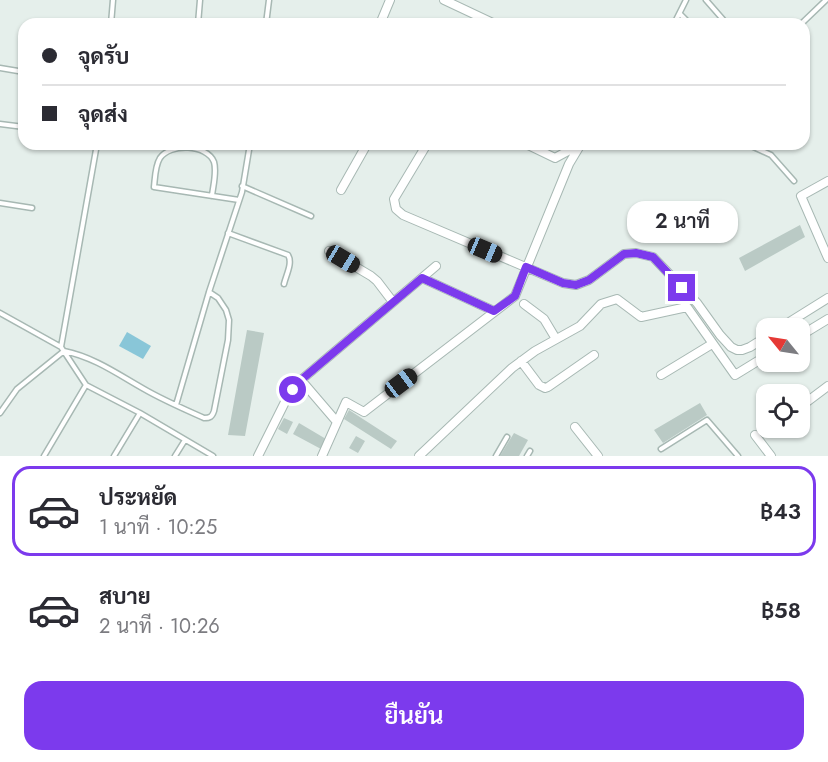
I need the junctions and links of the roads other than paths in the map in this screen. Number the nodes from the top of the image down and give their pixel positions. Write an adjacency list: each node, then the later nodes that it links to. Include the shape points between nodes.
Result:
1 (113, 0): 10 (lane)
2 (200, 0): 11 (lane)
3 (269, 0): 12 (lane)
4 (390, 0): 13 (street)
5 (444, 0): 14 (street)
6 (686, 0): 9 (lane)
7 (705, 0): 17 (lane)
8 (826, 0): 18 (lane)
9 (680, 14): 15 (lane); 16 (lane)
10 (112, 18)
11 (198, 18)
12 (267, 18)
13 (382, 18)
14 (482, 18)
15 (678, 18)
16 (684, 18)
17 (722, 18)
18 (807, 18)
19 (0, 68): 20 (lane)
20 (18, 71)
21 (0, 124): 22 (lane)
22 (18, 126)
23 (96, 150): 61 (lane)
24 (169, 150): 37 (lane, via 158,163 154,187)
25 (198, 150): 37 (lane, via 214,162)
26 (249, 150): 35 (lane)
27 (364, 150): 36 (street)
28 (423, 150): 46 (street, via 394,199 396,208 403,215)
29 (538, 150): 30 (street, via 555,158)
30 (570, 150)
31 (577, 150): 46 (street)
32 (760, 150): 34 (lane, via 771,155)
33 (828, 181): 44 (street, via 801,196)
34 (794, 182)
35 (242, 186): 38 (lane); 41 (lane)
36 (341, 190)
37 (212, 196): 38 (lane)
38 (239, 200): 42 (lane)
39 (0, 203): 40 (lane)
40 (32, 208)
41 (311, 216)
42 (228, 233): 48 (lane, via 288,255 290,264); 49 (lane)
43 (329, 250): 51 (street, via 371,276)
44 (828, 258)
45 (436, 266): 47 (street)
46 (526, 267): 53 (street, via 515,296); 59 (street, via 576,285 624,254 653,257 697,303 731,347 742,350)
47 (422, 278): 51 (street); 53 (street)
48 (284, 284)
49 (209, 292): 70 (lane); 70 (lane, via 218,298 229,320 213,415 204,418)
50 (828, 298): 55 (street)
51 (393, 302): 66 (street)
52 (524, 304): 58 (street, via 544,319)
53 (494, 311): 73 (street, via 364,412 346,402)
54 (0, 312): 61 (lane)
55 (796, 318)
56 (828, 319): 57 (street)
57 (810, 330)
58 (556, 339): 60 (street, via 580,326 601,303 617,299 641,317 687,307); 63 (street)
59 (756, 343)
60 (712, 344): 64 (street, via 735,375); 65 (street)
61 (63, 349): 67 (lane); 70 (lane); 71 (lane, via 16,389)
62 (594, 355): 63 (street, via 545,388)
63 (521, 361): 86 (street)
64 (756, 362)
65 (661, 375)
66 (301, 380): 73 (street); 84 (street, via 286,400)
67 (86, 385): 72 (lane); 80 (lane)
68 (828, 386): 69 (street)
69 (810, 400)
70 (176, 405)
71 (0, 413)
72 (140, 413): 77 (lane); 81 (lane)
73 (337, 422): 85 (street)
74 (576, 427): 89 (street)
75 (755, 435): 91 (street)
76 (507, 437): 87 (lane)
77 (185, 440): 82 (lane); 83 (lane)
78 (661, 449): 90 (lane, via 707,420)
79 (530, 450): 88 (lane)
80 (44, 456)
81 (114, 456)
82 (176, 456)
83 (213, 456)
84 (258, 456)
85 (322, 456)
86 (419, 456)
87 (496, 456)
88 (527, 456)
89 (598, 456)
90 (738, 456)
91 (771, 456)

